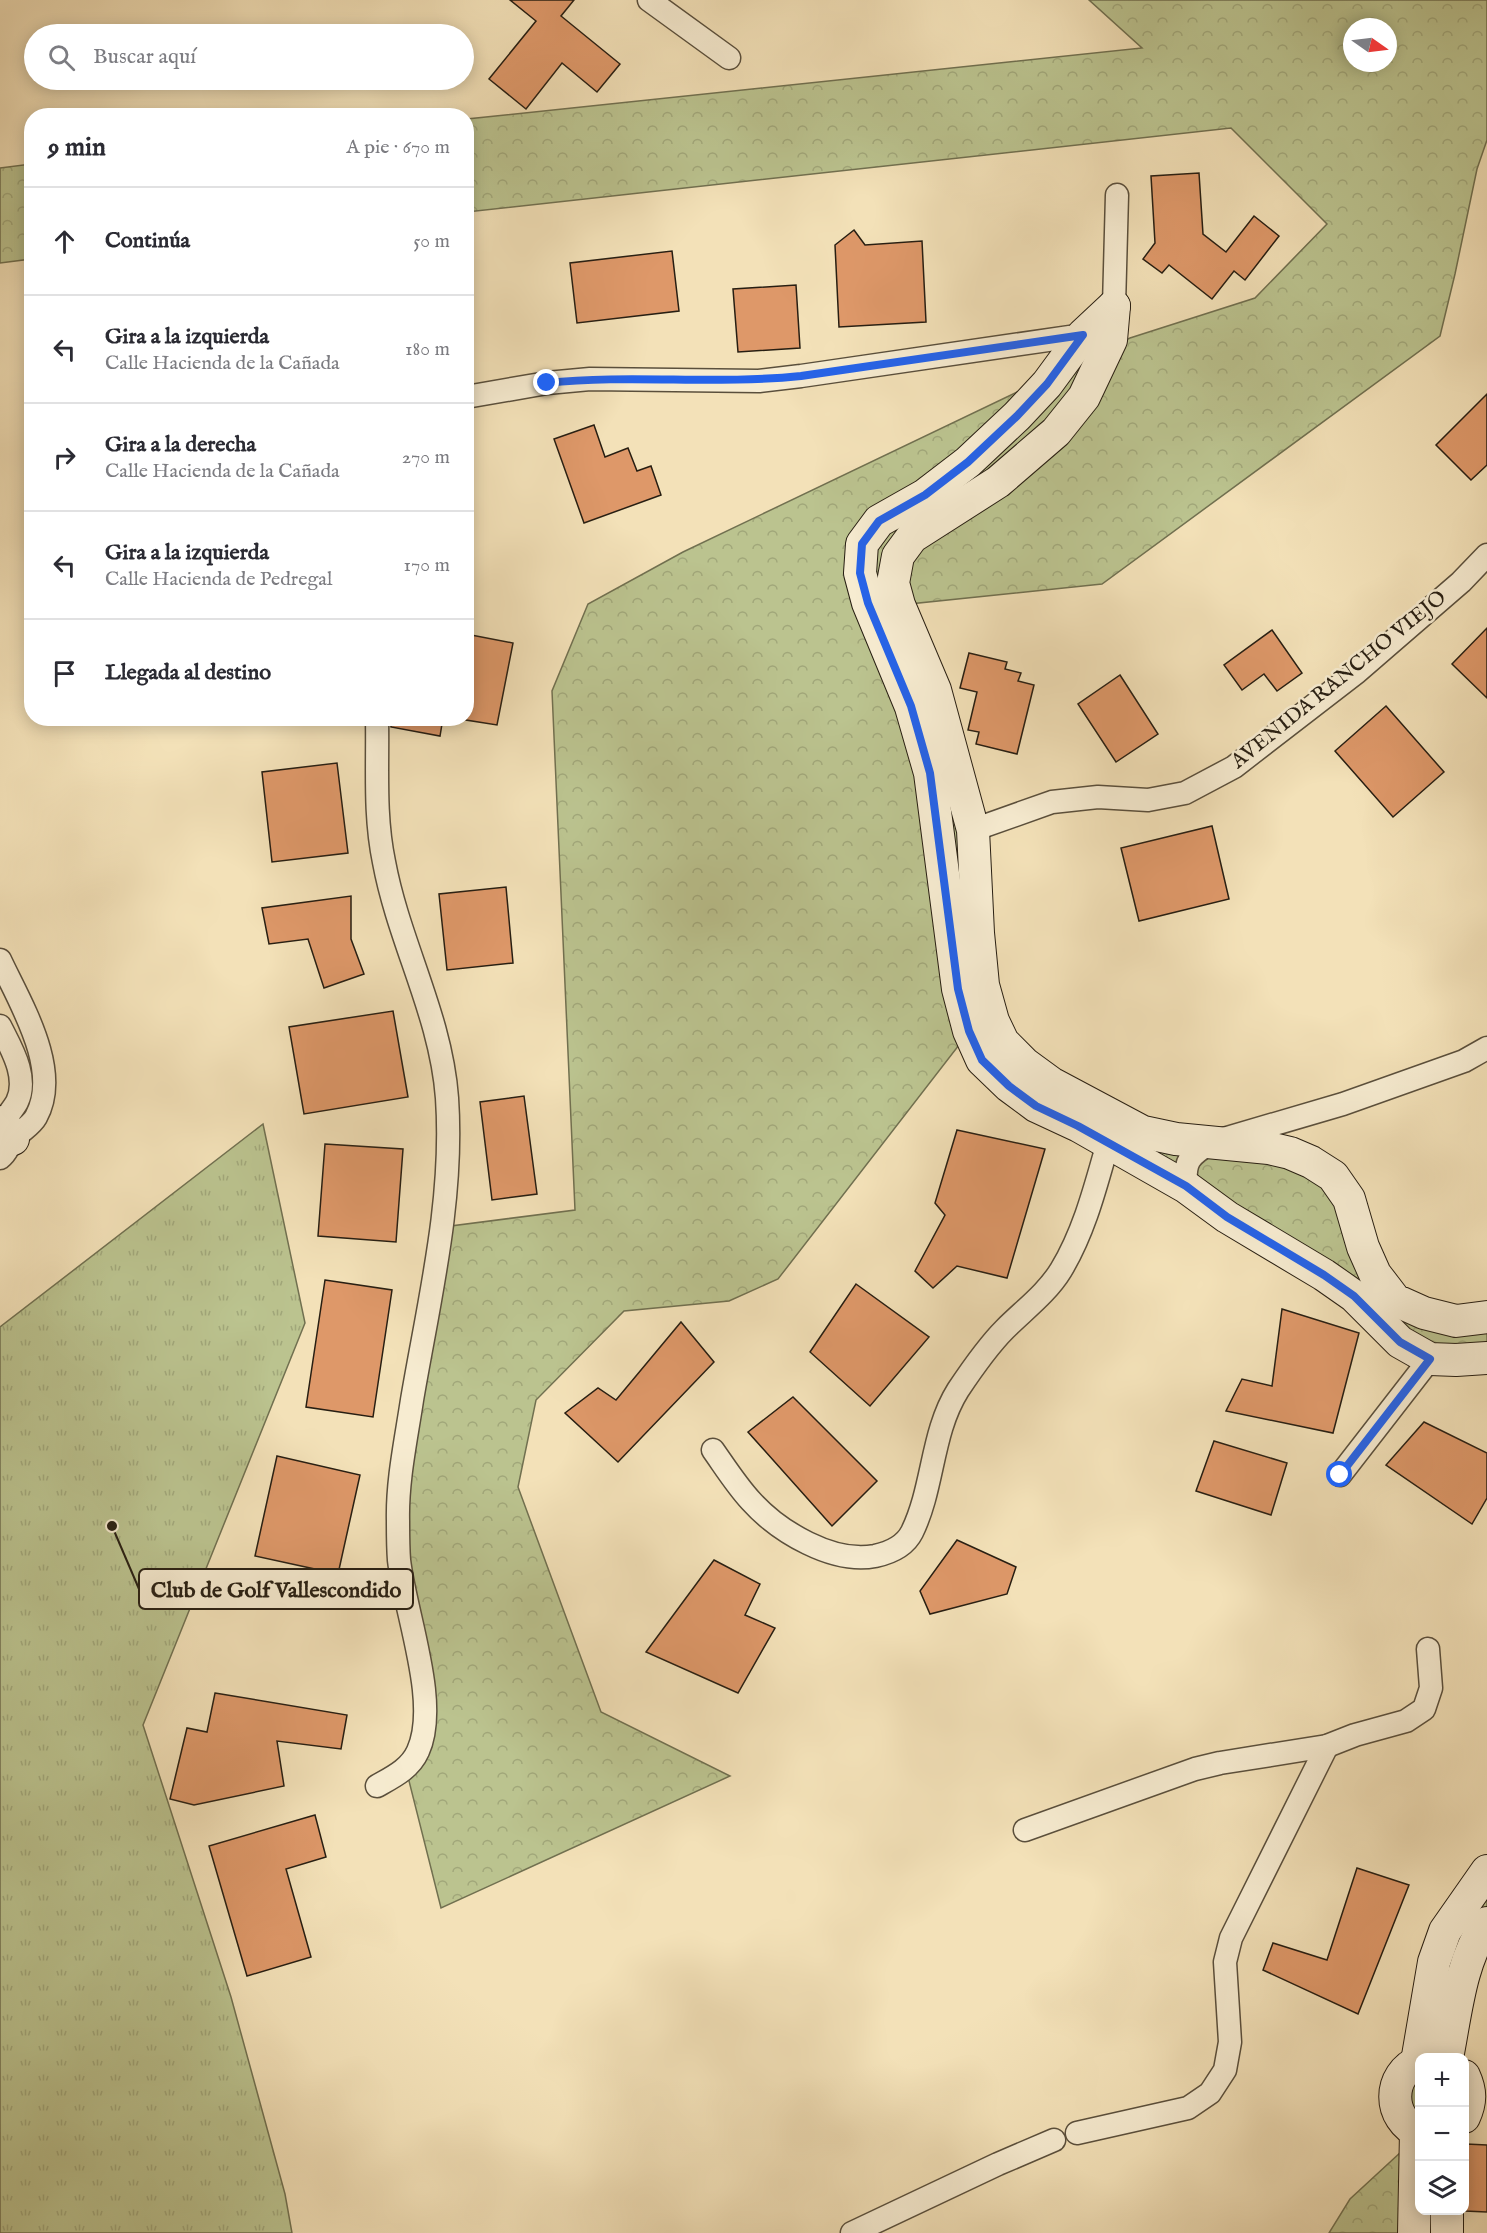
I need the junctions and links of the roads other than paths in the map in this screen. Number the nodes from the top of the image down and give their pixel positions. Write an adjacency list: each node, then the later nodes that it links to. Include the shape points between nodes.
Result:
1 (649, 0): 2 (street)
2 (729, 58)
3 (1117, 195): 4 (street)
4 (1114, 306): 5 (street)
5 (1097, 338): 6 (street, via 759,381 590,379); 9 (street, via 1084,397 1056,432 998,482 912,537 898,556 893,583 899,605 935,690); 10 (street, via 968,462 925,495 879,521 862,544 860,573 865,593 911,706 930,773)
6 (474, 396)
7 (1487, 555): 9 (street, AVENIDA RANCHO VIEJO, via 1357,672 1234,767 1185,793 1148,800 1098,797 1052,802)
8 (377, 726): 25 (street, via 377,813 384,863 442,1054 449,1152 443,1227 402,1458 398,1512 399,1561 426,1703 425,1730 418,1753 406,1769)
9 (973, 830): 10 (street, via 952,824); 14 (street, via 983,985 993,1021 1003,1042 1025,1064 1092,1104)
10 (940, 842): 14 (street, via 958,989 969,1031 982,1060 1036,1106)
11 (0, 960): 15 (street, via 34,1034 44,1072 44,1096 35,1119)
12 (0, 1026): 15 (street, via 14,1053 21,1079)
13 (1487, 1048): 16 (street, via 1464,1061 1353,1101)
14 (1111, 1131): 16 (street); 17 (street); 21 (street, via 1078,1236 1060,1271 1003,1331 951,1401 911,1535 890,1553 860,1558 824,1551 784,1529 751,1502)
15 (4, 1135)
16 (1210, 1143): 17 (street, via 1192,1154 1185,1169); 18 (street, via 1290,1153 1333,1176 1349,1199 1375,1274 1395,1300 1456,1321)
17 (1186, 1186): 20 (street, via 1227,1217 1332,1280 1400,1342)
18 (1487, 1317)
19 (1487, 1358): 20 (street)
20 (1430, 1359): 22 (street)
21 (712, 1450)
22 (1340, 1475)
23 (1428, 1649): 24 (street, via 1431,1688 1424,1709 1406,1721)
24 (1327, 1746): 26 (street, via 1195,1769); 35 (street, via 1231,1938 1225,1962 1230,2042 1225,2070 1210,2094 1188,2108 1077,2133 1062,2125 1054,2140)
25 (377, 1786)
26 (1025, 1830)
27 (1487, 1871): 29 (street, via 1445,1931 1434,1962)
28 (1487, 1923): 30 (street)
29 (1428, 2053)
30 (1431, 2053)
31 (1415, 2065): 32 (street, via 1401,2076 1394,2096 1400,2117)
32 (1415, 2130)
33 (1417, 2161): 36 (street)
34 (1447, 2215): 37 (street)
35 (852, 2233)
36 (1414, 2233)
37 (1447, 2233)

